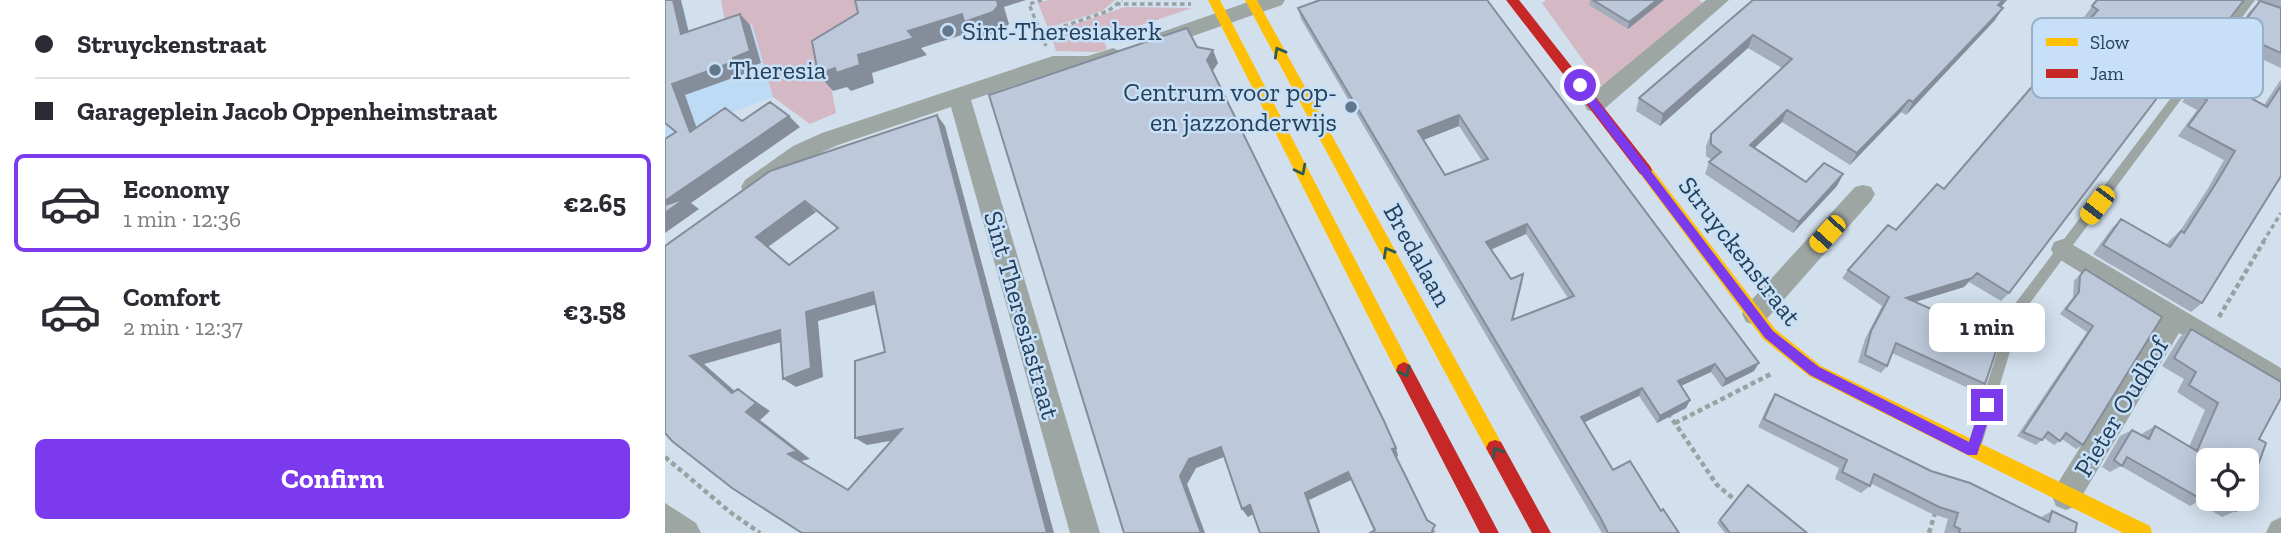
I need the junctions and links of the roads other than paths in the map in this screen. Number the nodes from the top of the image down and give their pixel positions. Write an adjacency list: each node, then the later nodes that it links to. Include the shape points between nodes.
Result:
1 (1275, 0): 4 (street)
2 (1512, 0): 10 (street, Struyckenstraat)
3 (1719, 0): 10 (street)
4 (1253, 4): 6 (street); 19 (street, Bredalaan, one-way to 4)
5 (2252, 4): 7 (lane)
6 (1218, 8): 8 (street, via 1089,64 1053,64); 21 (street, one-way to 21)
7 (2241, 18)
8 (959, 96): 12 (street, via 801,152); 23 (street, Sint Theresiastraat)
9 (2179, 98): 13 (lane)
10 (1595, 104): 14 (street, Struyckenstraat)
11 (1863, 194): 14 (street)
12 (733, 201)
13 (2063, 249): 15 (street, Pieter Oudhof); 17 (lane, via 2015,313)
14 (1755, 314): 17 (street, Struyckenstraat, via 1769,334 1815,371)
15 (2190, 326): 16 (street, Pieter Oudhof); 18 (street, Pieter Oudhof)
16 (2281, 382)
17 (1973, 450): 18 (street, Struyckenstraat)
18 (2066, 496): 25 (street, Struyckenstraat)
19 (1511, 501): 21 (street); 24 (street, Bredalaan)
20 (665, 517): 22 (street)
21 (1486, 526)
22 (686, 533)
23 (1085, 533)
24 (1542, 533)
25 (2143, 533)

